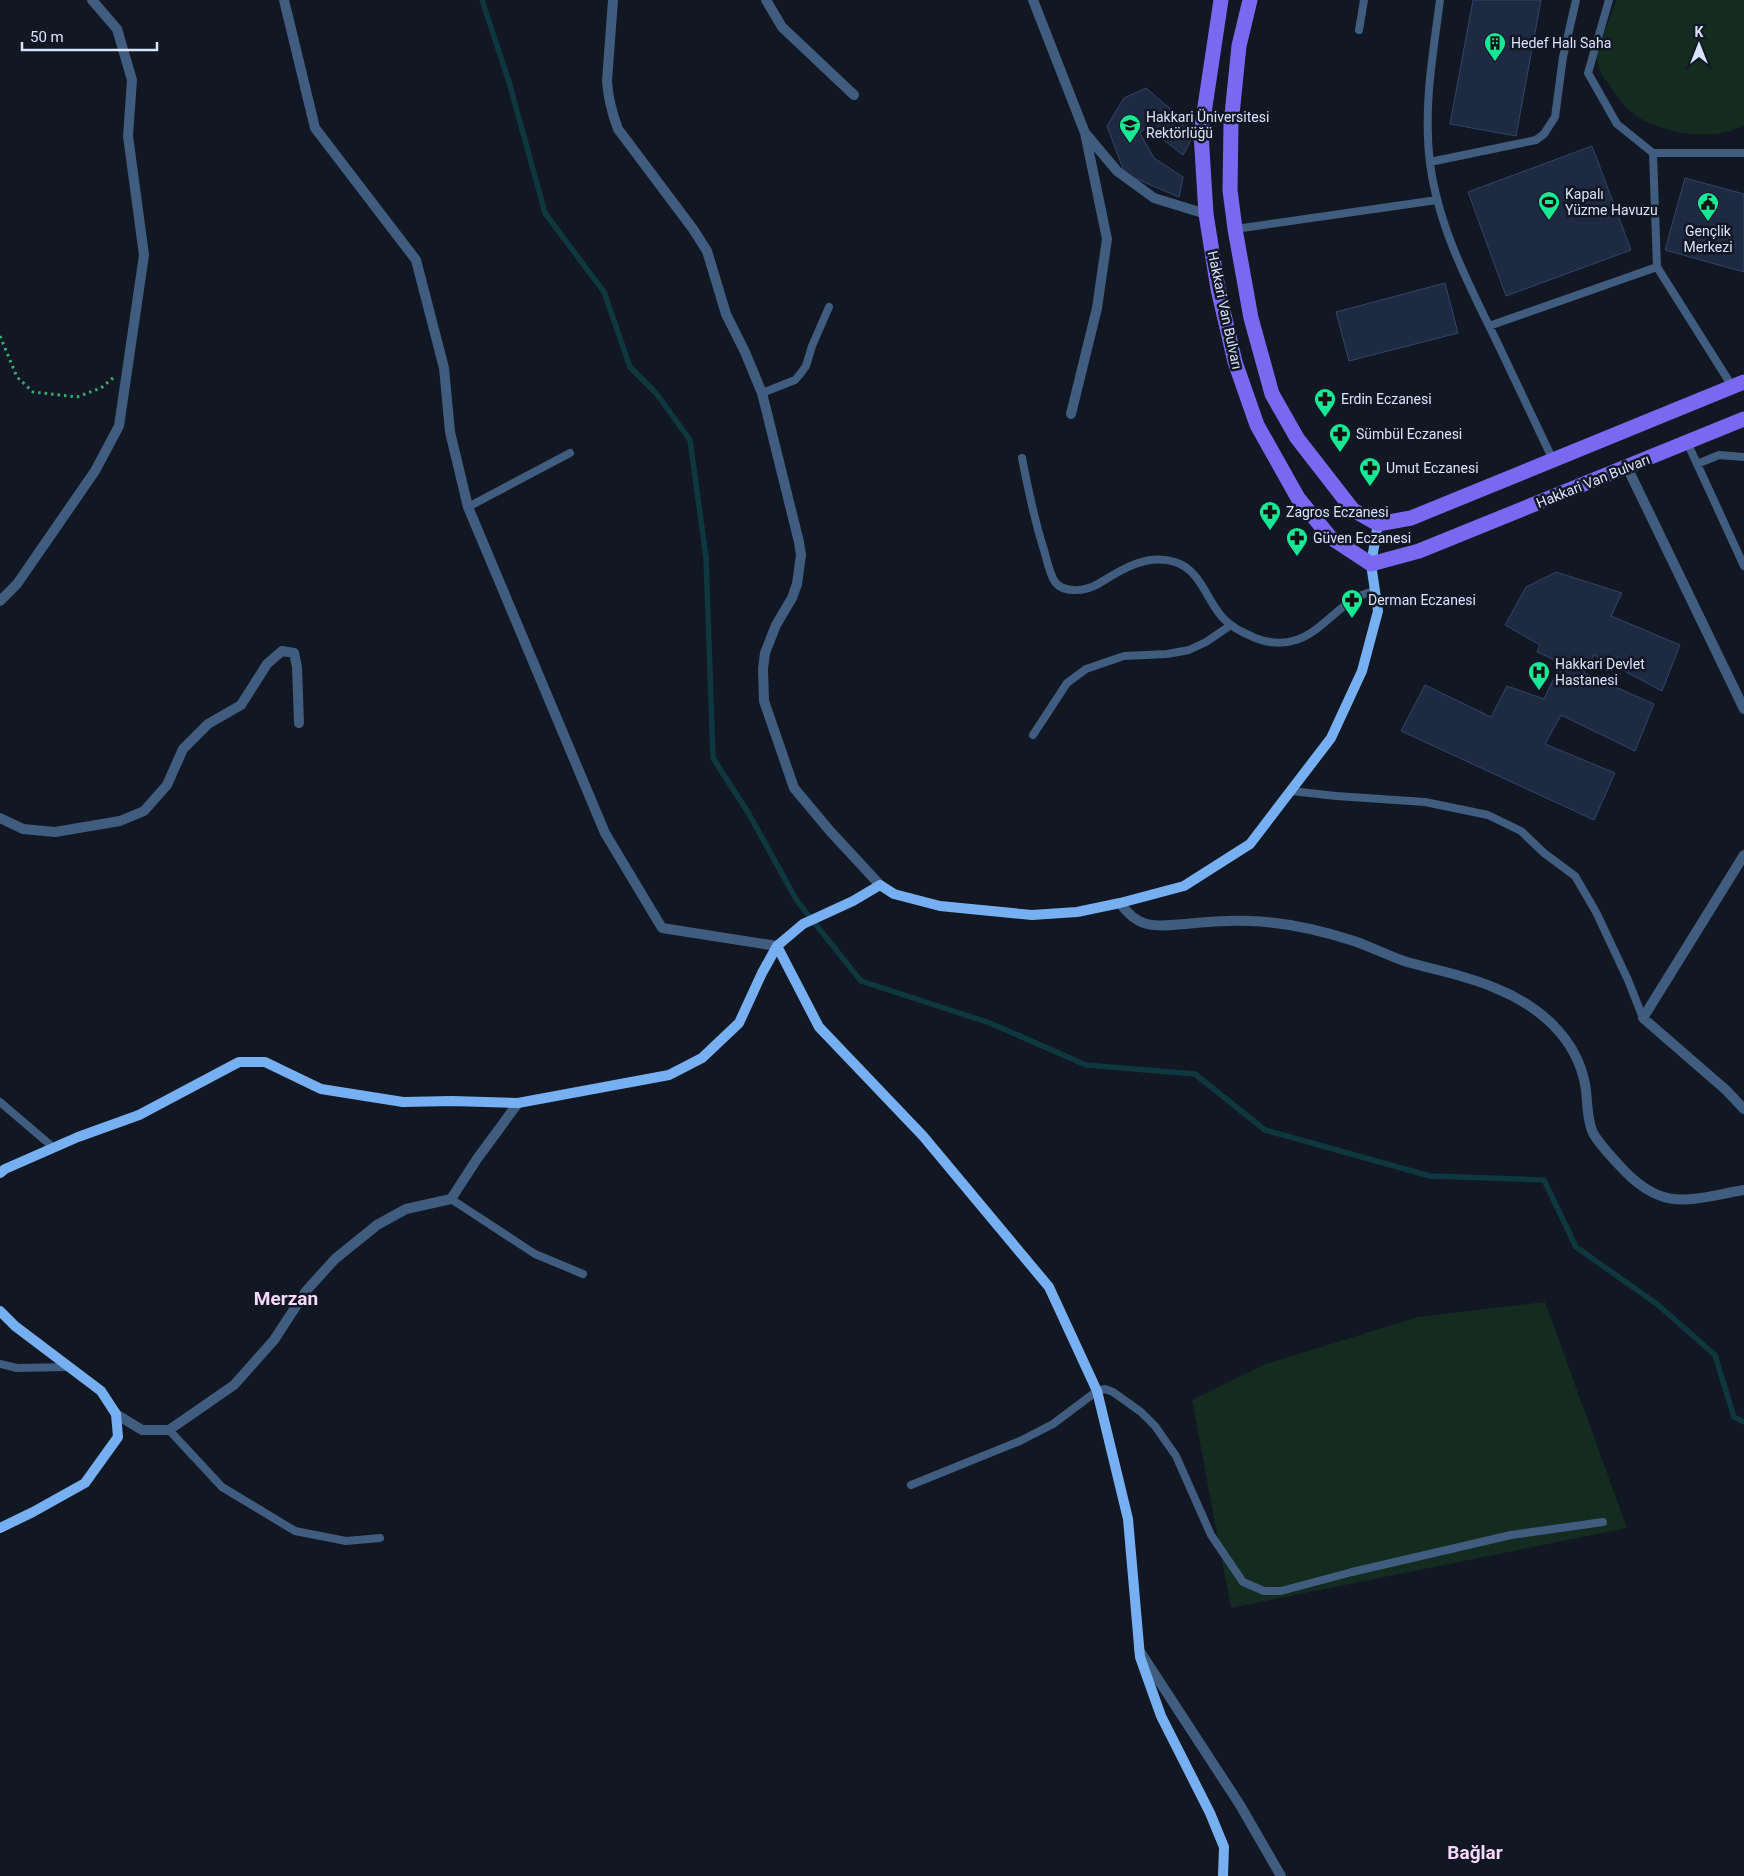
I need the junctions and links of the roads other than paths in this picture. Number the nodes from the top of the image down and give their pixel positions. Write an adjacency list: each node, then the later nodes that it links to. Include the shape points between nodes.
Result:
1 (92, 0): 40 (street, via 117,29 132,80 128,136 144,255 119,426 90,479 17,584)
2 (284, 0): 35 (street, via 315,128 416,260 444,368 450,432)
3 (613, 0): 25 (street, via 607,80 613,117 618,129 707,251 726,314)
4 (766, 0): 13 (street, via 782,27)
5 (1033, 0): 14 (street)
6 (1221, 0): 19 (main road, Hakkari Van Bulvarı, via 1201,133)
7 (1250, 0): 20 (main road, Hakkari Van Bulvarı, via 1238,46 1231,124 1230,190)
8 (1364, 0): 12 (lane)
9 (1440, 0): 17 (lane, via 1429,81 1427,122)
10 (1576, 0): 17 (lane, via 1563,57 1557,108 1544,134 1536,140)
11 (1609, 0): 15 (lane, via 1588,73 1617,124)
12 (1359, 30)
13 (854, 95)
14 (1085, 133): 19 (street, via 1117,171 1154,198); 26 (street, via 1107,240 1097,308)
15 (1654, 153): 16 (lane); 21 (lane)
16 (1744, 153)
17 (1430, 162): 18 (lane)
18 (1437, 200): 20 (lane); 23 (lane, via 1446,232)
19 (1206, 214): 37 (main road, Hakkari Van Bulvarı, via 1218,289 1235,362 1257,425 1298,498 1330,537)
20 (1235, 229): 36 (main road, Hakkari Van Bulvarı, via 1251,318 1272,394 1296,438 1353,510)
21 (1657, 267): 23 (lane); 24 (lane)
22 (829, 307): 25 (lane, via 801,373 795,380)
23 (1489, 326): 32 (lane)
24 (1738, 384): 32 (main road)
25 (762, 393): 48 (street, via 800,555 792,598 776,624 765,653 764,701 794,788)
26 (1071, 414)
27 (1744, 419): 28 (main road, Hakkari Van Bulvarı)
28 (1688, 442): 33 (lane); 34 (main road, Hakkari Van Bulvarı)
29 (570, 453): 35 (lane)
30 (1744, 457): 33 (lane, via 1719,455)
31 (1022, 458): 41 (lane, via 1033,513 1055,582 1070,590 1086,588 1131,564 1170,561 1191,571 1216,609)
32 (1553, 460): 36 (main road, via 1411,518)
33 (1698, 464): 38 (lane)
34 (1627, 467): 37 (main road, Hakkari Van Bulvarı, via 1419,551); 42 (street)
35 (468, 508): 50 (street, via 605,833 662,928)
36 (1378, 524): 37 (street)
37 (1371, 564): 39 (street)
38 (1744, 566)
39 (1375, 590): 41 (lane, via 1356,598 1298,640 1264,642); 45 (street, via 1378,610 1362,671 1331,738)
40 (0, 601)
41 (1231, 625): 44 (lane, via 1189,650 1124,656 1086,669 1063,688)
42 (1744, 709)
43 (299, 722): 46 (street, via 294,653 282,652 267,664 241,705 208,724 183,749 167,785 144,811 120,821 55,832 23,829)
44 (1033, 735)
45 (1291, 791): 49 (street, via 1250,844 1184,886); 51 (lane, via 1425,802 1488,815 1520,831 1575,876 1596,912)
46 (0, 818)
47 (1743, 859): 51 (street)
48 (880, 885): 49 (street, via 894,894 940,906 1032,915 1077,912); 50 (street, via 803,924)
49 (1120, 903): 57 (street, via 1136,919 1155,925 1241,921 1311,929 1501,990 1522,1001 1566,1037 1583,1073 1592,1132 1639,1186 1657,1196 1683,1200)
50 (777, 946): 53 (street, via 739,1023 702,1058 669,1075); 63 (street, via 819,1027 923,1136 1049,1287)
51 (1643, 1018): 54 (street, via 1726,1090)
52 (0, 1102): 55 (lane)
53 (518, 1104): 55 (street, via 403,1102 321,1089 265,1062 239,1062 139,1115); 58 (street)
54 (1744, 1110)
55 (54, 1148): 56 (street)
56 (0, 1173)
57 (1744, 1190)
58 (451, 1199): 59 (lane, via 535,1254); 65 (street, via 406,1209 377,1225 335,1259 306,1291 274,1340 234,1385)
59 (583, 1274)
60 (0, 1311): 62 (street)
61 (0, 1364): 62 (lane, via 16,1368)
62 (69, 1367): 64 (street, via 101,1391)
63 (1096, 1391): 66 (lane, via 1053,1424 1028,1437); 67 (lane, via 1105,1389 1113,1392 1155,1426 1176,1456 1211,1535 1243,1582 1264,1591 1281,1591 1511,1534); 70 (street, via 1128,1519)
64 (116, 1414): 65 (street, via 142,1430); 68 (street, via 118,1437 86,1483)
65 (169, 1430): 69 (lane, via 222,1487 294,1531 346,1541)
66 (911, 1485)
67 (1603, 1522)
68 (0, 1528)
69 (380, 1538)
70 (1139, 1649): 71 (street, via 1162,1716 1224,1847); 72 (street, via 1240,1805)
71 (1223, 1876)
72 (1281, 1876)

